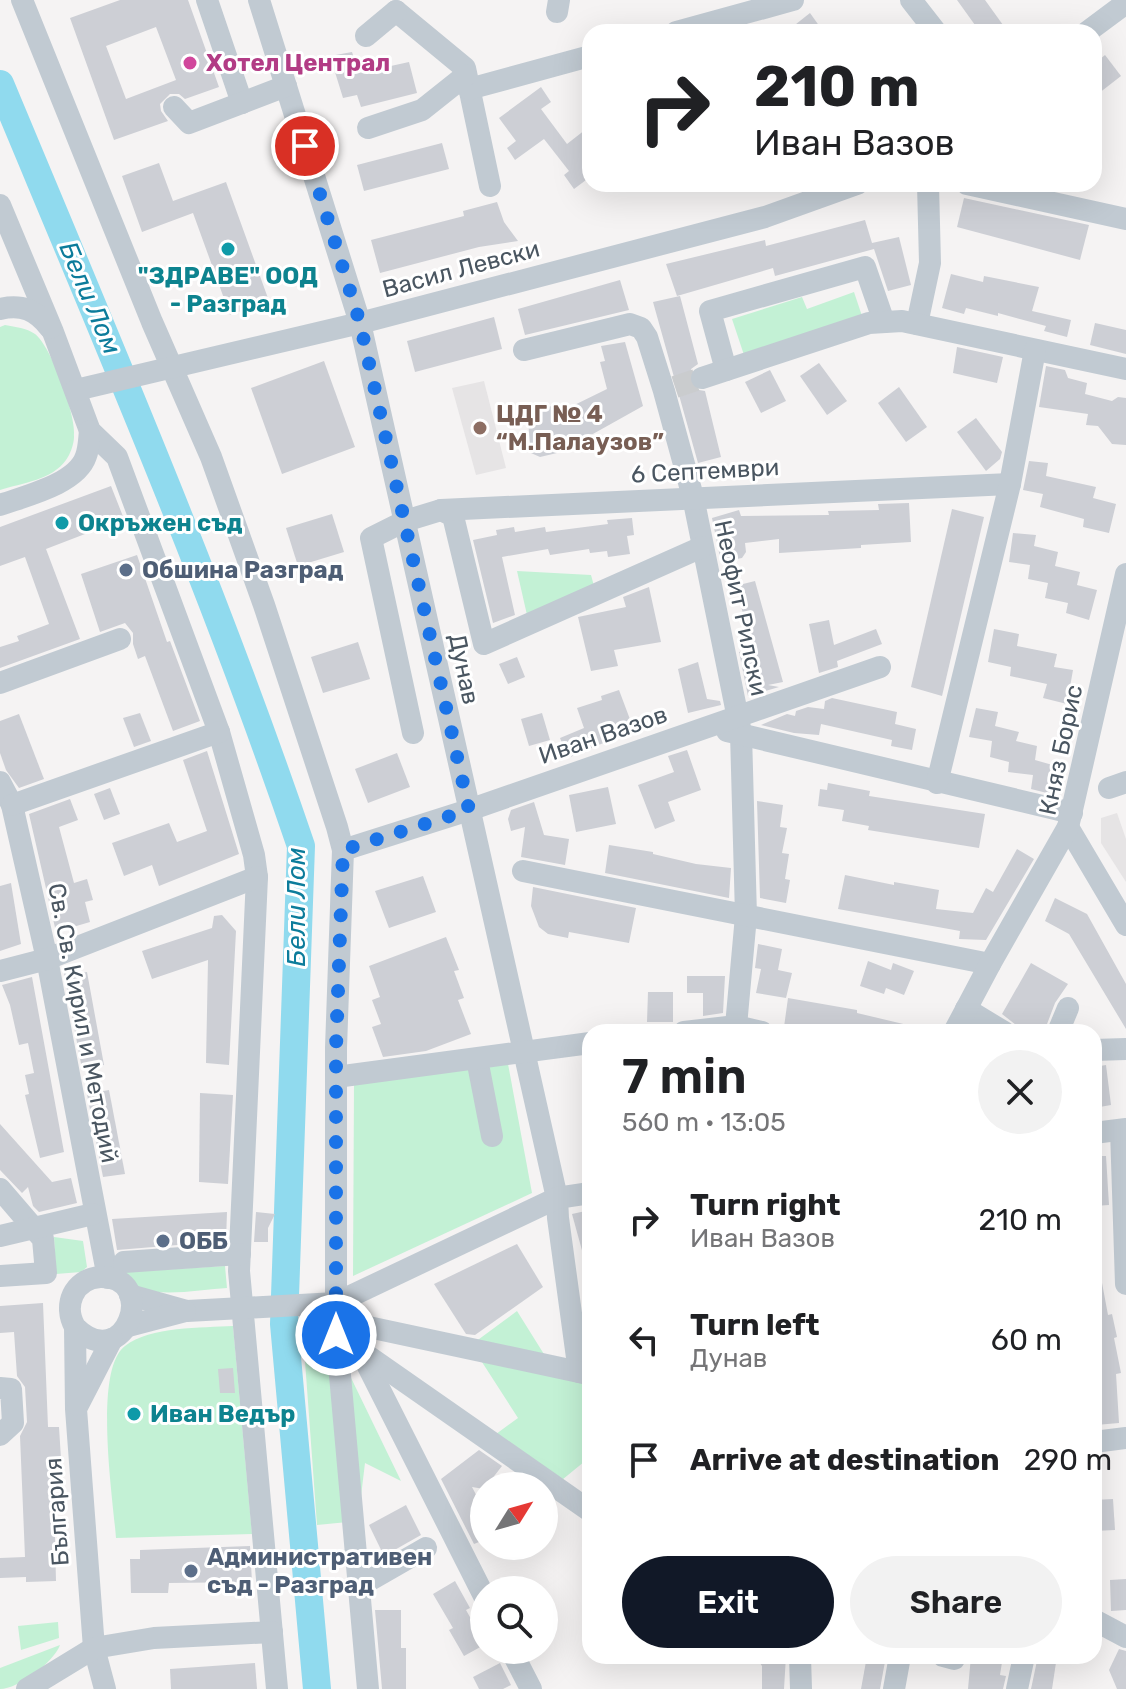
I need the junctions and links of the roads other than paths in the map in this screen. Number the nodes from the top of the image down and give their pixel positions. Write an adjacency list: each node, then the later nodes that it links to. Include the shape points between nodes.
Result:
1 (22, 0): 31 (street)
2 (207, 0): 16 (street)
3 (259, 0): 14 (street, Дунав)
4 (793, 0): 8 (street)
5 (911, 0): 9 (street)
6 (1126, 3): 10 (street)
7 (398, 5): 11 (street); 13 (street, via 465,68)
8 (705, 24)
9 (930, 24)
10 (1098, 24)
11 (366, 36)
12 (582, 58): 13 (street)
13 (468, 82): 17 (street, via 422,110); 18 (street)
14 (286, 86): 16 (street); 26 (street, Дунав)
15 (174, 107): 16 (street, via 189,123)
16 (232, 111)
17 (368, 128)
18 (490, 186)
19 (835, 192): 26 (street, Васил Левски, via 765,217)
20 (928, 192): 27 (street, via 930,263)
21 (1003, 192): 23 (street)
22 (0, 205): 28 (street)
23 (1126, 219)
24 (0, 309): 28 (street, via 16,305 31,311)
25 (884, 322): 27 (street); 33 (street); 33 (street, via 865,267 710,311)
26 (360, 323): 31 (street, Васил Левски); 41 (street, Дунав)
27 (917, 324): 30 (street)
28 (53, 332): 35 (street)
29 (524, 350): 38 (street, Неофит Рилски, via 630,324 641,328 670,389)
30 (1035, 350): 32 (street); 37 (street)
31 (163, 368): 35 (street, Васил Левски); 56 (street, via 211,457)
32 (1126, 369)
33 (726, 370): 34 (street)
34 (702, 378)
35 (86, 388): 36 (street)
36 (90, 431): 39 (street, via 86,458 73,474); 49 (street, via 117,457)
37 (1010, 484): 38 (street, 6 Септември); 52 (street)
38 (693, 497): 40 (street, 6 Септември); 42 (street, Неофит Рилски)
39 (0, 505)
40 (441, 510): 41 (street, 6 Септември); 42 (street, via 453,516 484,644)
41 (405, 521): 50 (street, 6 Септември, via 371,538); 53 (street, Дунав)
42 (702, 547): 48 (street, Неофит Рилски)
43 (1126, 574): 44 (street, Княз Борис)
44 (1124, 596): 55 (street, Княз Борис)
45 (120, 639): 47 (street)
46 (880, 667): 48 (street, Иван Вазов)
47 (0, 683)
48 (739, 724): 52 (street); 53 (street, Иван Вазов, via 700,728); 59 (street, Неофит Рилски)
49 (219, 732): 54 (street); 58 (street)
50 (413, 733)
51 (0, 782): 54 (street, Св. Св. Кирил и Методий)
52 (937, 783): 55 (street)
53 (469, 810): 56 (street, Иван Вазов); 73 (street, Дунав)
54 (9, 814): 61 (street, Св. Св. Кирил и Методий)
55 (1070, 820): 60 (street, Княз Борис); 62 (street)
56 (343, 850): 75 (street)
57 (523, 871): 59 (street)
58 (257, 877): 61 (street); 85 (street)
59 (746, 916): 62 (street); 66 (street, Неофит Рилски)
60 (1126, 925)
61 (47, 959): 63 (street); 82 (street, Св. Св. Кирил и Методий)
62 (990, 964): 65 (street)
63 (0, 971)
64 (1068, 1008): 69 (street)
65 (966, 1009): 67 (street); 68 (street)
66 (736, 1024)
67 (958, 1024)
68 (991, 1024)
69 (1061, 1024)
70 (582, 1044): 73 (street)
71 (1126, 1049): 72 (street)
72 (1102, 1050)
73 (525, 1051): 74 (street); 81 (street, Дунав)
74 (477, 1059): 75 (street); 78 (street)
75 (336, 1077): 95 (street)
76 (1124, 1129): 77 (street); 87 (street)
77 (1102, 1132)
78 (492, 1136)
79 (0, 1189): 83 (street)
80 (582, 1194): 81 (street)
81 (557, 1198): 95 (street); 100 (street, Дунав)
82 (93, 1214): 83 (street); 86 (street, Св. Св. Кирил и Методий)
83 (33, 1227): 84 (street); 89 (street, via 43,1239)
84 (0, 1236)
85 (240, 1254): 86 (street); 94 (street)
86 (116, 1270): 92 (street); 93 (street)
87 (1126, 1275): 90 (street)
88 (0, 1276): 89 (street)
89 (46, 1281): 91 (street); 92 (street)
90 (1126, 1284)
91 (0, 1290)
92 (74, 1291): 97 (street, via 69,1311)
93 (130, 1295): 96 (street); 98 (street, via 133,1306)
94 (242, 1308): 95 (street); 96 (street); 112 (street)
95 (338, 1309): 99 (street); 101 (street); 110 (street)
96 (187, 1311): 98 (street)
97 (75, 1327): 98 (street, via 92,1339); 103 (street, България)
98 (120, 1332): 103 (street)
99 (361, 1351): 107 (street); 109 (street)
100 (582, 1353)
101 (582, 1364)
102 (0, 1388): 104 (street, via 11,1389 13,1423)
103 (76, 1409): 114 (street, България)
104 (0, 1435)
105 (1126, 1438): 106 (street)
106 (1102, 1441)
107 (582, 1505)
108 (426, 1548): 110 (street)
109 (474, 1576)
110 (358, 1587): 123 (street)
111 (1102, 1624): 113 (street)
112 (272, 1632): 114 (street, via 154,1638); 122 (street)
113 (1126, 1637)
114 (94, 1648): 120 (street); 121 (street, България)
115 (518, 1664): 124 (street)
116 (800, 1664): 119 (street)
117 (899, 1664): 125 (street)
118 (1022, 1664): 126 (street)
119 (801, 1688)
120 (27, 1689)
121 (105, 1689)
122 (277, 1689)
123 (368, 1689)
124 (531, 1689)
125 (894, 1689)
126 (1017, 1689)

